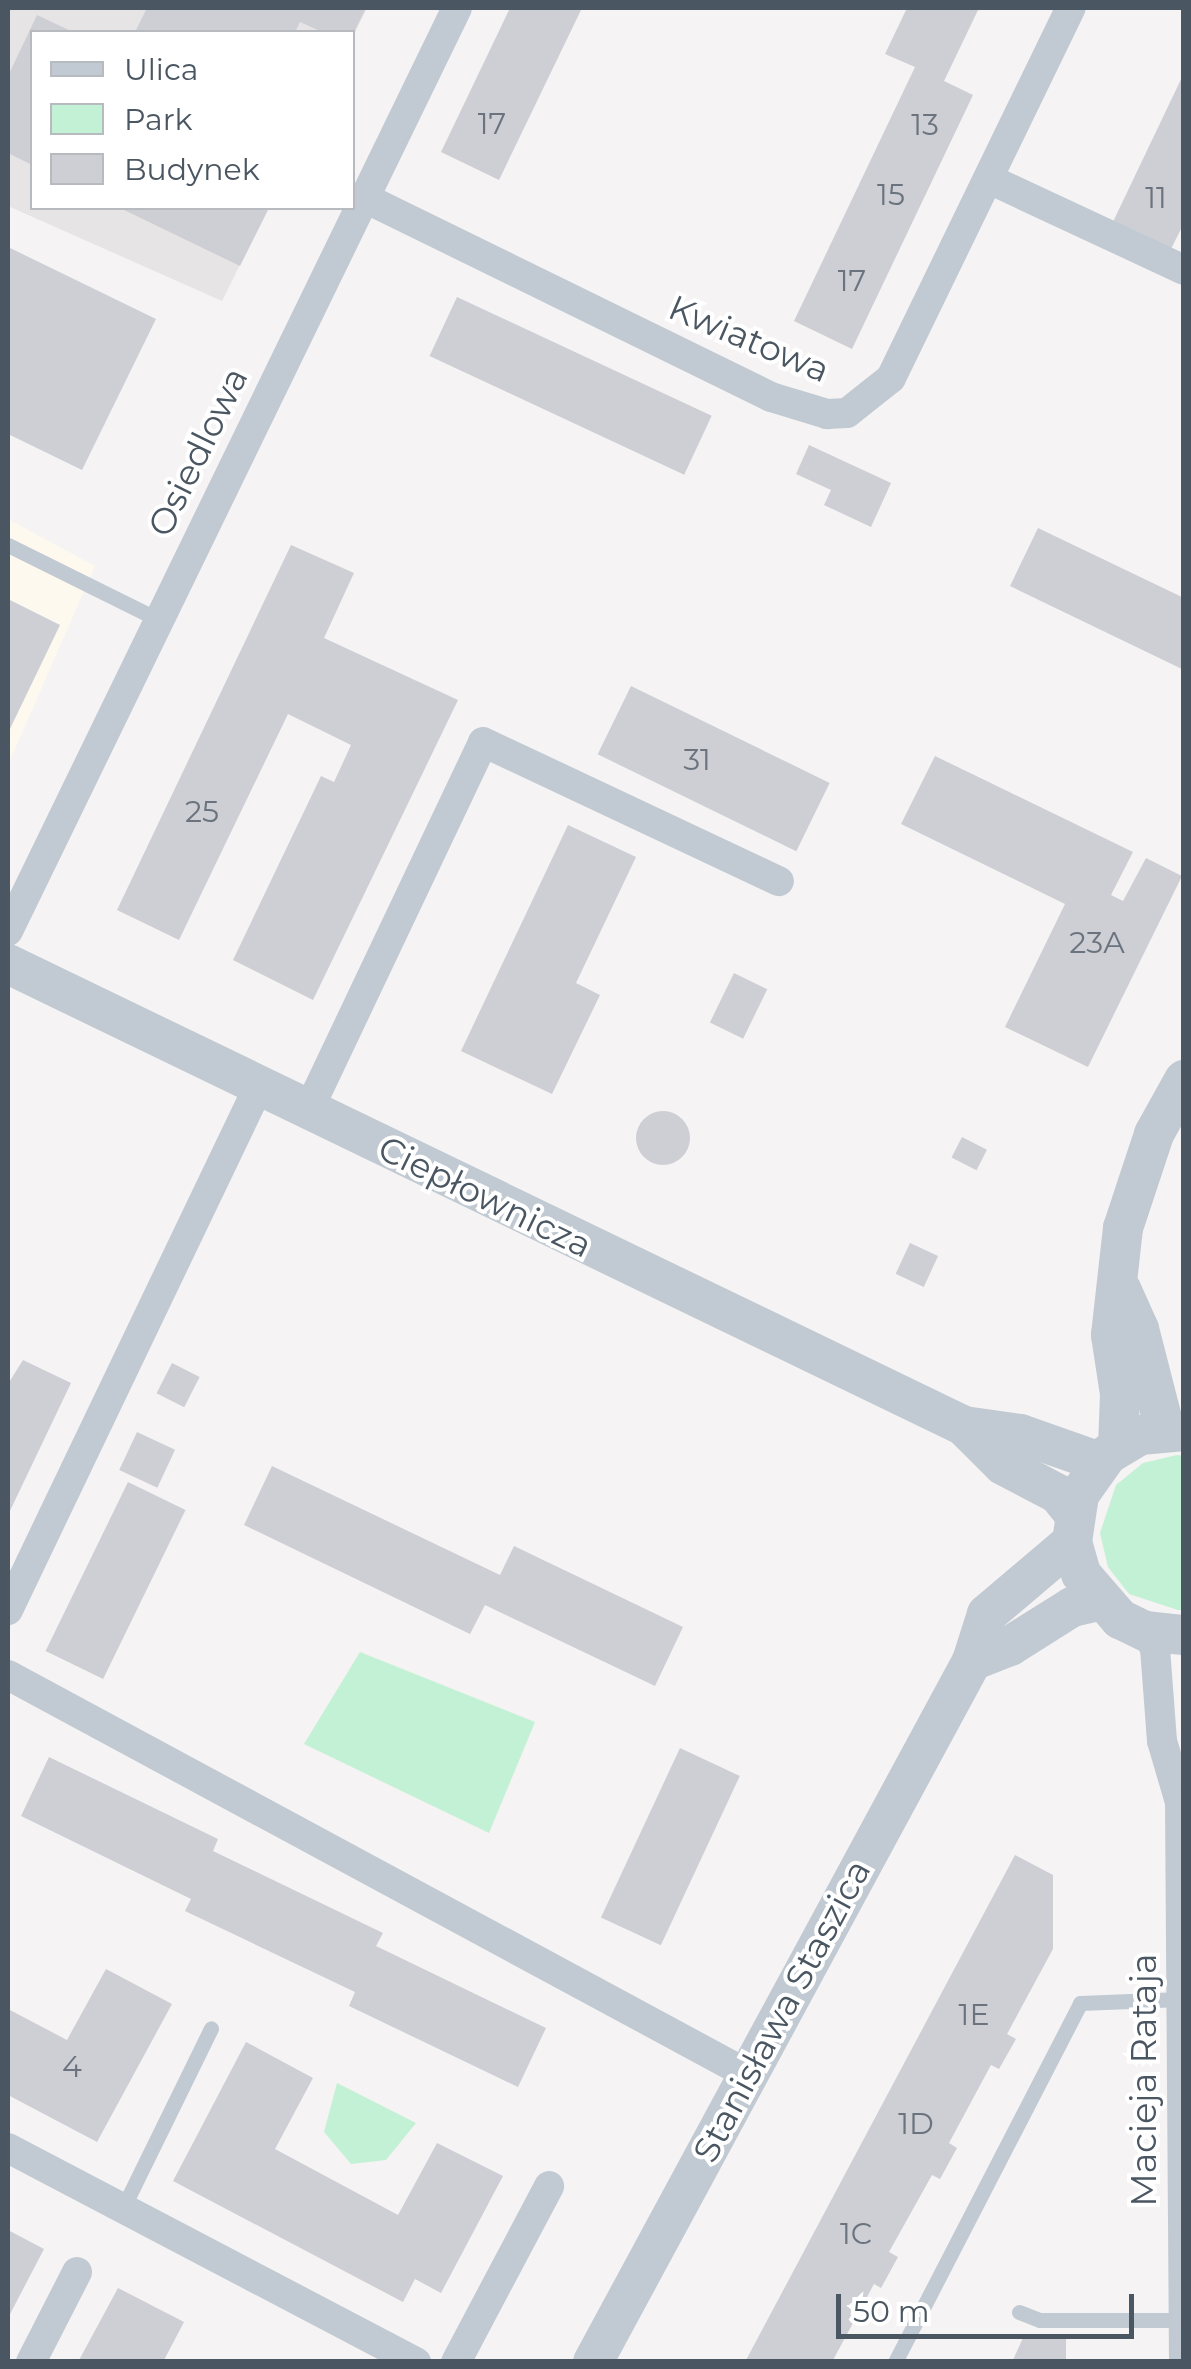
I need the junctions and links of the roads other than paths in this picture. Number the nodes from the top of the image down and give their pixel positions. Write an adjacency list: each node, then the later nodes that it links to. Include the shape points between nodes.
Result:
1 (457, 8): 4 (street, Osiedlowa)
2 (1071, 8): 3 (street, Kwiatowa)
3 (990, 180): 4 (street, Kwiatowa, via 890,378 847,412 827,414 771,397); 5 (street)
4 (365, 198): 7 (street, Osiedlowa)
5 (1184, 270)
6 (8, 546): 7 (lane)
7 (157, 619): 9 (street, Osiedlowa)
8 (779, 881): 13 (street, via 483,742)
9 (8, 932)
10 (8, 964): 12 (street, Ciepłownicza)
11 (1184, 1080): 14 (street, via 1135,1187 1124,1228)
12 (259, 1086): 13 (street, Ciepłownicza); 20 (street)
13 (308, 1111): 15 (street, Ciepłownicza)
14 (1121, 1289): 16 (street); 17 (street, via 1111,1335 1120,1394)
15 (964, 1426): 17 (street, Ciepłownicza); 18 (street, Ciepłownicza, via 1003,1465 1058,1494)
16 (1174, 1431): 17 (street)
17 (1108, 1454): 18 (street)
18 (1073, 1528): 19 (street, via 1081,1574); 22 (street, Stanisława Staszica, via 987,1614)
19 (1098, 1601): 21 (street); 22 (street, via 1072,1606)
20 (8, 1610)
21 (1164, 1633): 24 (street, Macieja Rataja, via 1155,1648 1162,1741)
22 (972, 1662): 27 (street, Stanisława Staszica)
23 (8, 1674): 27 (street)
24 (1182, 1795): 25 (street, Macieja Rataja)
25 (1181, 1999): 33 (street, Macieja Rataja); 39 (lane, via 1080,2003)
26 (211, 2028): 30 (lane)
27 (748, 2075): 38 (street, Stanisława Staszica)
28 (8, 2148): 30 (street)
29 (549, 2186): 37 (street)
30 (123, 2208): 36 (street)
31 (77, 2272): 35 (street)
32 (1019, 2312): 33 (lane, via 1040,2320)
33 (1183, 2320): 34 (street, Macieja Rataja)
34 (1184, 2359)
35 (31, 2362)
36 (416, 2362)
37 (456, 2362)
38 (594, 2362)
39 (895, 2362)

